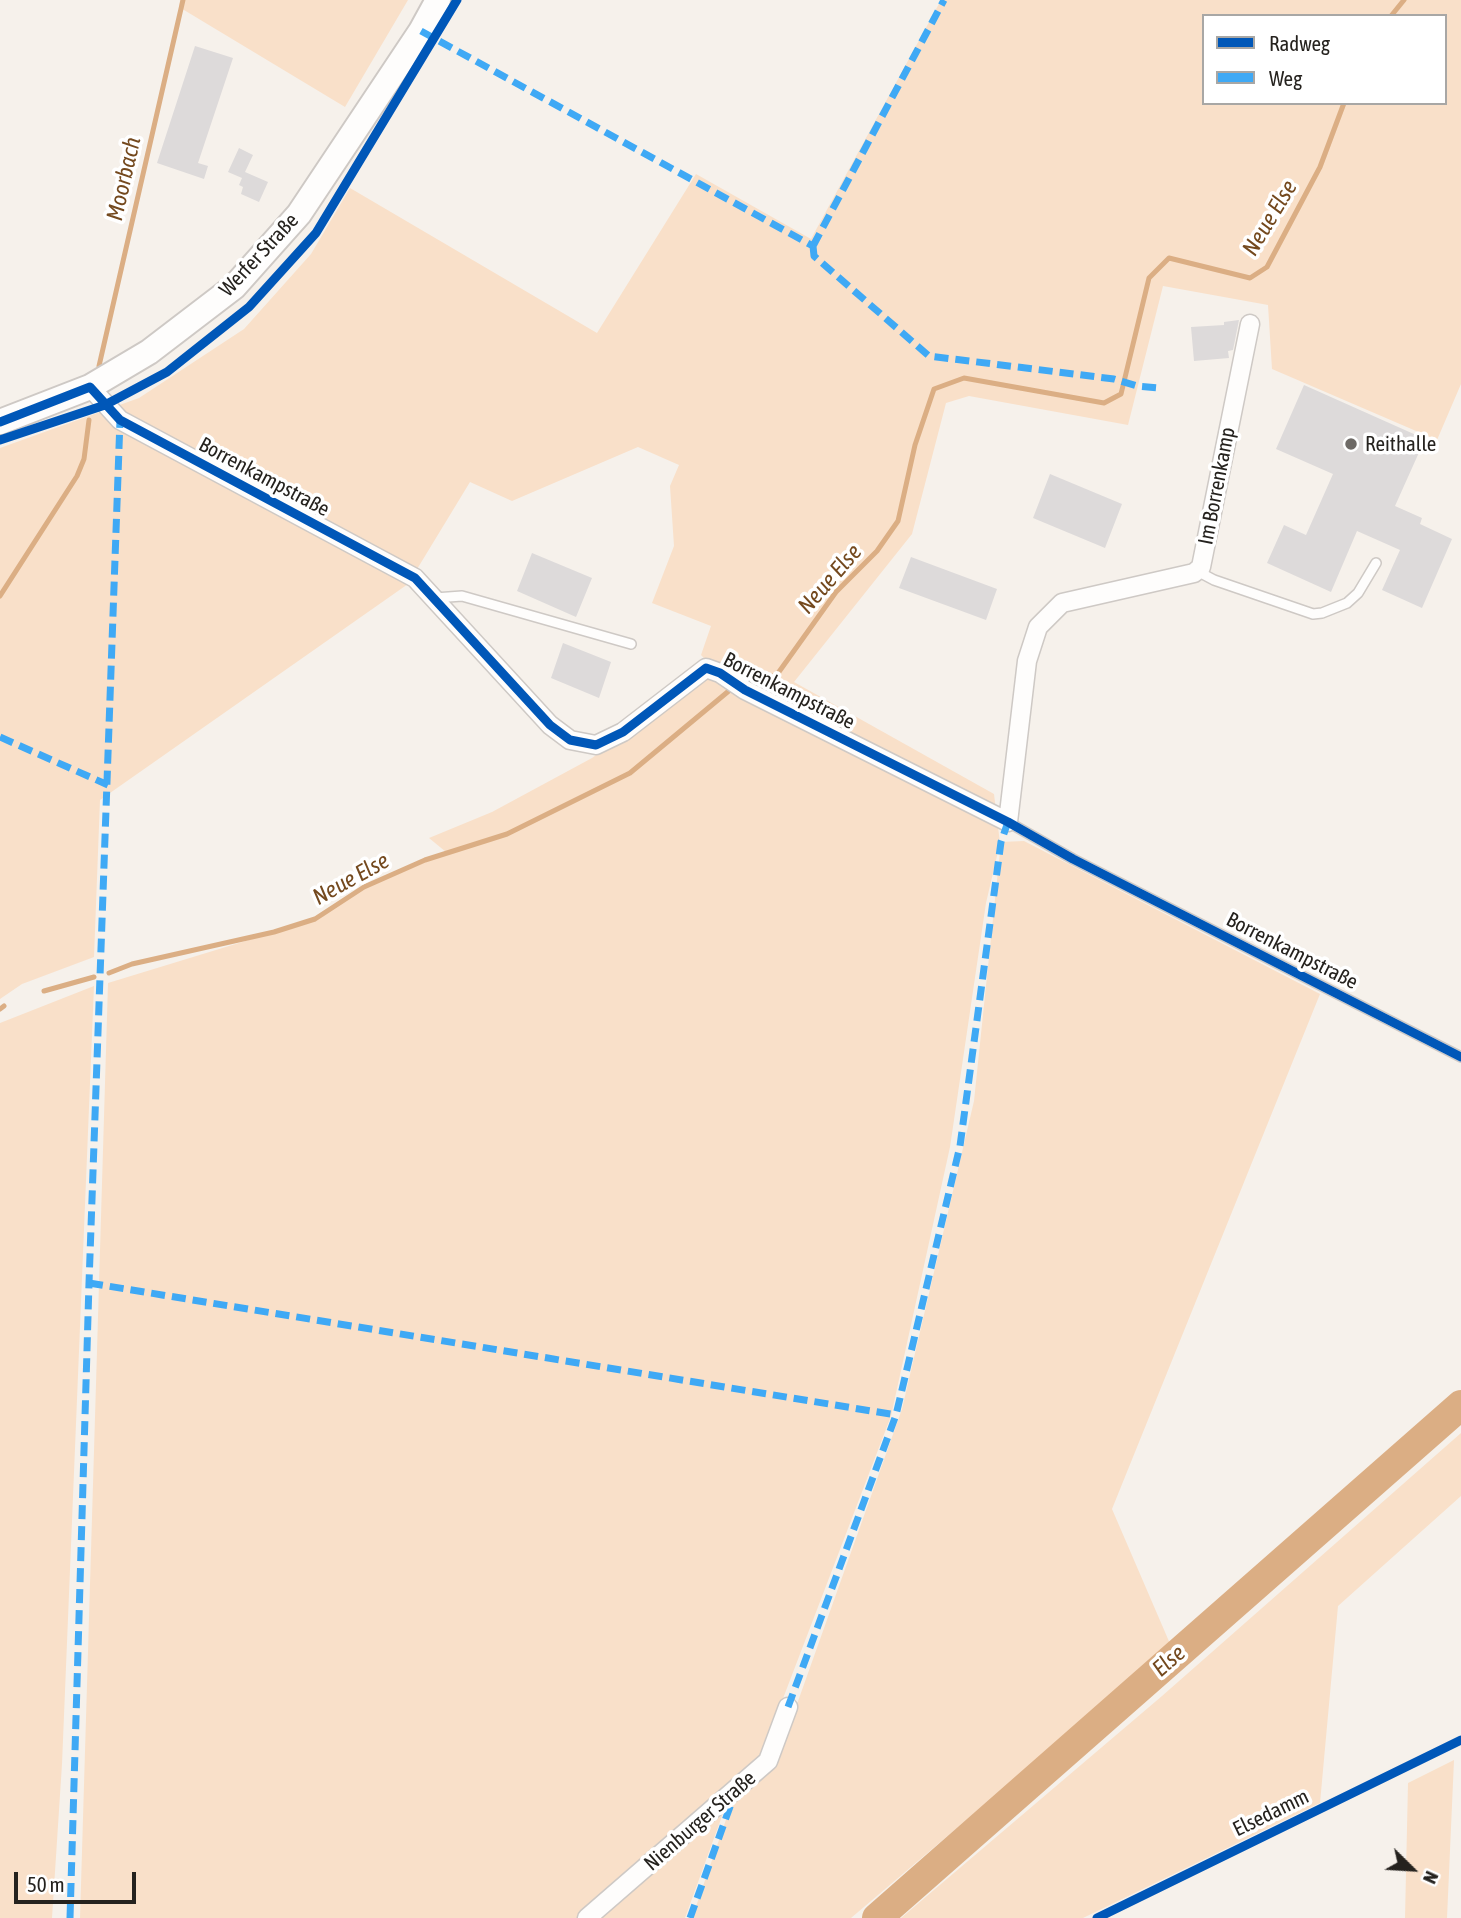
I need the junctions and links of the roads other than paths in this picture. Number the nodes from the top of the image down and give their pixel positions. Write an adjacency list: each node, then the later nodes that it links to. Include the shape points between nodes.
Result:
1 (438, 0): 3 (street, Werfer Straße, via 299,214 234,287 149,352)
2 (1250, 324): 6 (street, Im Borrenkamp)
3 (90, 387): 4 (street, Werfer Straße); 7 (street, Borrenkampstraße, via 120,420 415,578)
4 (0, 422)
5 (1376, 563): 6 (lane, via 1347,603 1313,614)
6 (1197, 571): 9 (street, Im Borrenkamp, via 1062,603 1038,627 1027,661)
7 (433, 598): 8 (lane, via 462,596); 9 (street, Borrenkampstraße, via 550,725 570,740 596,745 623,732 706,668)
8 (631, 644)
9 (1008, 822): 10 (lane, Borrenkampstraße)
10 (1461, 1057)
11 (788, 1707): 12 (street, Nienburger Straße, via 768,1761)
12 (587, 1918)

